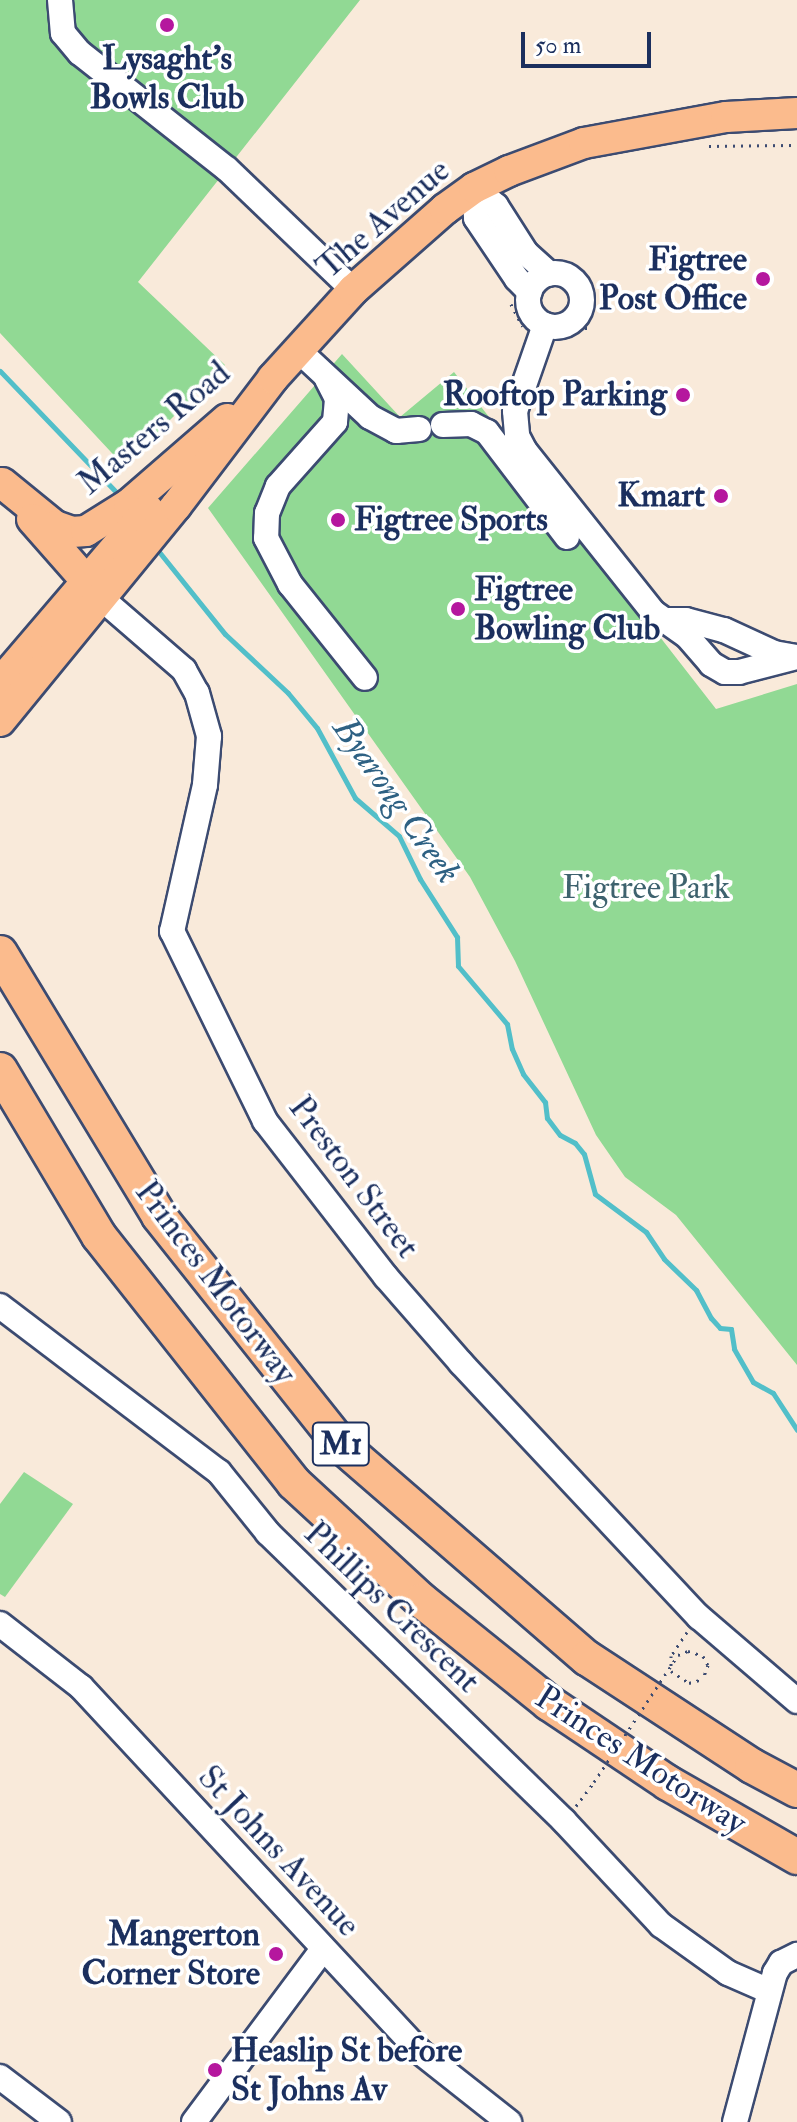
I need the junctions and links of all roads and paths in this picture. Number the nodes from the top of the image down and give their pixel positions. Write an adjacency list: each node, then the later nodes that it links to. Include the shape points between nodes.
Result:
1 (60, 0): 9 (street, via 63,33 80,53 227,169)
2 (797, 113): 3 (main road, The Avenue)
3 (659, 128): 4 (main road, The Avenue); 7 (main road, The Avenue, via 551,153)
4 (797, 131)
5 (797, 145): 6 (path)
6 (708, 146)
7 (474, 188): 8 (street, via 496,206 526,253); 9 (main road, The Avenue); 10 (street, via 476,218)
8 (549, 274): 10 (street); 11 (street, via 571,278 582,304 571,322)
9 (353, 290): 12 (main road, The Avenue)
10 (530, 292): 11 (street, via 531,312)
11 (545, 325): 20 (street, via 515,411 519,443)
12 (298, 350): 13 (main road, The Avenue); 14 (street)
13 (273, 378): 17 (main road, Masters Road, via 95,528 61,529); 19 (main road, The Avenue, via 206,444)
14 (327, 379): 16 (street, via 385,426 396,431); 22 (street, via 337,399 335,422 278,486 267,513 266,538 290,584)
15 (443, 425): 18 (street, via 465,423 487,432)
16 (419, 429)
17 (1, 482): 19 (main road, Masters Road)
18 (567, 537)
19 (93, 590): 23 (main road, The Avenue); 24 (main road, The Avenue); 28 (street, Preston Street, via 184,670 197,693 209,736 205,785 172,931 265,1121 386,1277)
20 (662, 619): 21 (street, via 724,630 774,653); 21 (street, via 725,672)
21 (797, 657)
22 (365, 678)
23 (0, 683)
24 (0, 721)
25 (0, 953): 31 (highway, Princes Motorway / M1, via 159,1216 343,1447 587,1658)
26 (0, 1070): 33 (highway, Princes Motorway / M1, via 99,1236 294,1483 422,1601 549,1703 668,1783)
27 (0, 1306): 32 (street, Phillips Crescent, via 219,1472 268,1533)
28 (699, 1617): 30 (street, Preston Street); 32 (path, bridge, via 671,1656 671,1671 689,1683 703,1679 708,1665 703,1656 688,1651 678,1655 594,1782)
29 (0, 1624): 34 (street, St Johns Avenue, via 81,1687)
30 (797, 1701)
31 (797, 1790)
32 (564, 1821): 36 (street, Phillips Crescent, via 661,1925 728,1973)
33 (797, 1857)
34 (323, 1949): 38 (street, St Johns Avenue, via 419,2051); 40 (street)
35 (797, 1955): 36 (street, via 781,1963)
36 (769, 1991): 41 (street)
37 (0, 2077): 39 (street)
38 (504, 2120)
39 (59, 2122)
40 (194, 2122)
41 (735, 2122)

